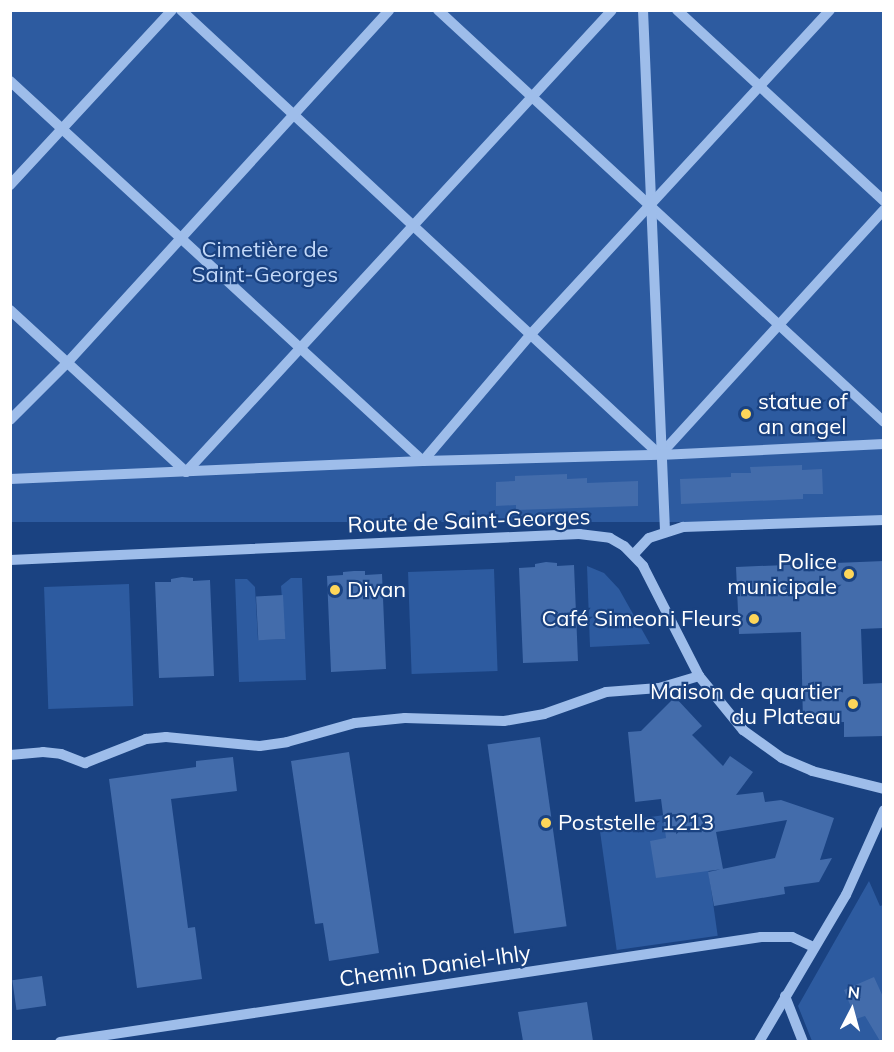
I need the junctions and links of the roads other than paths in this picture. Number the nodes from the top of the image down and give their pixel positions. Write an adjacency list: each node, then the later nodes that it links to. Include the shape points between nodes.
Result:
1 (172, 10): 13 (street)
2 (181, 10): 12 (street)
3 (389, 10): 12 (street)
4 (438, 10): 11 (street)
5 (612, 10): 11 (street)
6 (643, 10): 16 (street)
7 (676, 10): 10 (street)
8 (830, 10): 10 (street)
9 (10, 81): 13 (street)
10 (759, 87): 15 (street); 16 (street)
11 (532, 96): 16 (street); 18 (street)
12 (295, 115): 18 (street); 19 (street)
13 (63, 129): 14 (street); 19 (street)
14 (10, 185)
15 (884, 201)
16 (650, 205): 21 (street); 22 (street); 28 (street)
17 (884, 210): 21 (street)
18 (414, 225): 22 (street); 23 (street)
19 (181, 239): 23 (street); 24 (street)
20 (10, 310): 24 (street)
21 (781, 324): 26 (street); 28 (street)
22 (531, 334): 28 (street); 29 (street)
23 (299, 348): 29 (street); 30 (street)
24 (67, 363): 25 (street); 30 (street)
25 (10, 420)
26 (884, 422)
27 (884, 444): 28 (street)
28 (660, 455): 29 (street); 33 (street)
29 (423, 461): 30 (street)
30 (186, 472): 31 (street)
31 (10, 478)
32 (884, 520): 33 (street, via 704,524)
33 (665, 531): 34 (street, via 649,538)
34 (634, 554): 35 (street, Route de Saint-Georges, via 610,538 579,534); 36 (street, Route de Saint-Georges, via 655,586)
35 (10, 560)
36 (699, 676): 37 (street, via 659,688 606,692 544,714 504,721 405,718 355,723 260,746 166,737 146,739 85,763 61,754); 38 (street, Route de Saint-Georges, via 743,730 782,758 830,777)
37 (10, 755)
38 (884, 789)
39 (884, 810): 40 (street, via 846,896)
40 (813, 948): 41 (street); 42 (street, Chemin Daniel-Ihly, via 792,937 761,937)
41 (785, 996): 43 (street); 44 (street)
42 (60, 1041)
43 (759, 1041)
44 (803, 1041)

